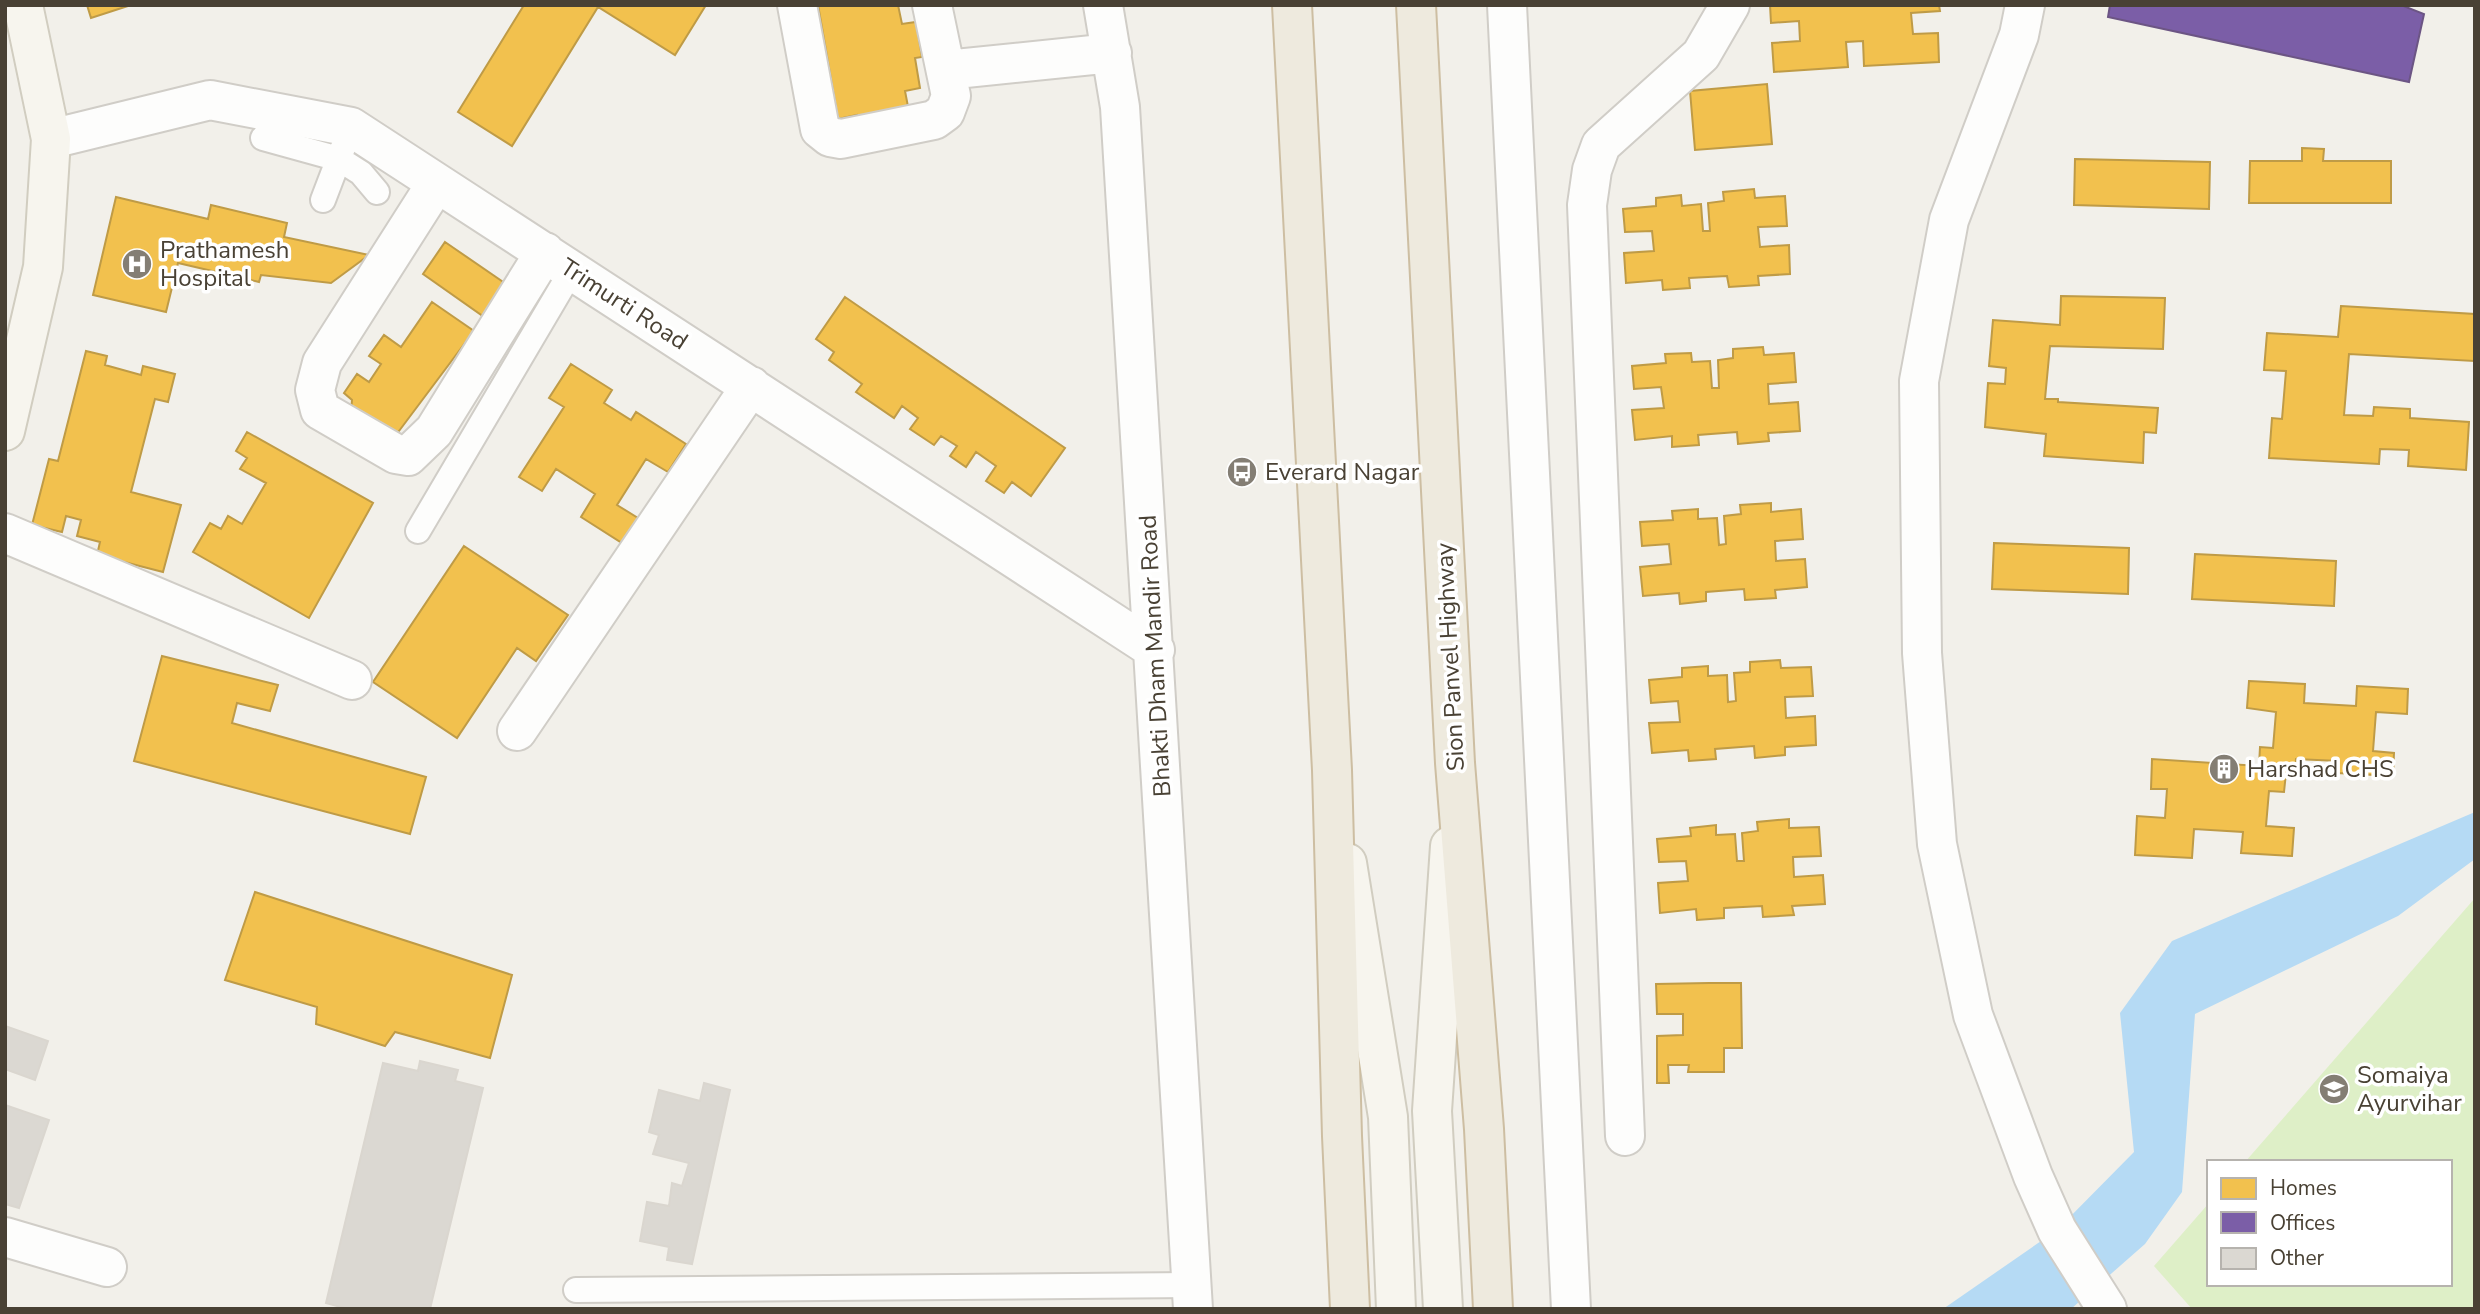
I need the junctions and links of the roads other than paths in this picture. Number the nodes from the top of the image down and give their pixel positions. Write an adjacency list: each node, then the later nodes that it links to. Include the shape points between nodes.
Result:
1 (23, 5): 13 (main road)
2 (797, 5): 11 (street, via 820,129 830,137 841,139 934,120 945,112 951,96)
3 (932, 5): 11 (street)
4 (1103, 5): 10 (street, Bhakti Dham Mandir Road)
5 (1292, 5): 27 (highway)
6 (1416, 5): 26 (highway, Sion Panvel Highway)
7 (1507, 5): 38 (street)
8 (1730, 5): 28 (street, via 1701,55 1601,145 1587,205)
9 (2025, 5): 33 (street, via 2019,35 1949,220 1919,381 1922,653 1937,844 1973,1014 2033,1177 2057,1230)
10 (1112, 52): 11 (street); 23 (street, Bhakti Dham Mandir Road, via 1120,107)
11 (946, 71)
12 (263, 138): 14 (lane)
13 (51, 139): 14 (street, Trimurti Road, via 210,100); 20 (main road, via 43,267)
14 (345, 143): 15 (street, Trimurti Road); 16 (lane); 17 (lane)
15 (436, 184): 18 (street, Trimurti Road); 18 (street, via 322,363 315,390 320,410 396,454 408,456 434,431)
16 (377, 192)
17 (323, 200)
18 (559, 261): 19 (street, Trimurti Road); 21 (lane)
19 (751, 386): 23 (street, Trimurti Road); 25 (street)
20 (5, 431)
21 (418, 531)
22 (5, 533): 24 (street)
23 (1155, 650): 32 (street, Bhakti Dham Mandir Road)
24 (352, 680)
25 (517, 731)
26 (1455, 763): 36 (main road, via 1432,1111); 37 (highway, Sion Panvel Highway, via 1484,1129)
27 (1332, 770): 34 (highway); 35 (main road, via 1388,1116)
28 (1625, 1136)
29 (5, 1237): 30 (street)
30 (107, 1267)
31 (576, 1290): 32 (lane)
32 (1193, 1297)
33 (2101, 1299)
34 (1350, 1309)
35 (1396, 1309)
36 (1443, 1309)
37 (1493, 1309)
38 (1571, 1309)

